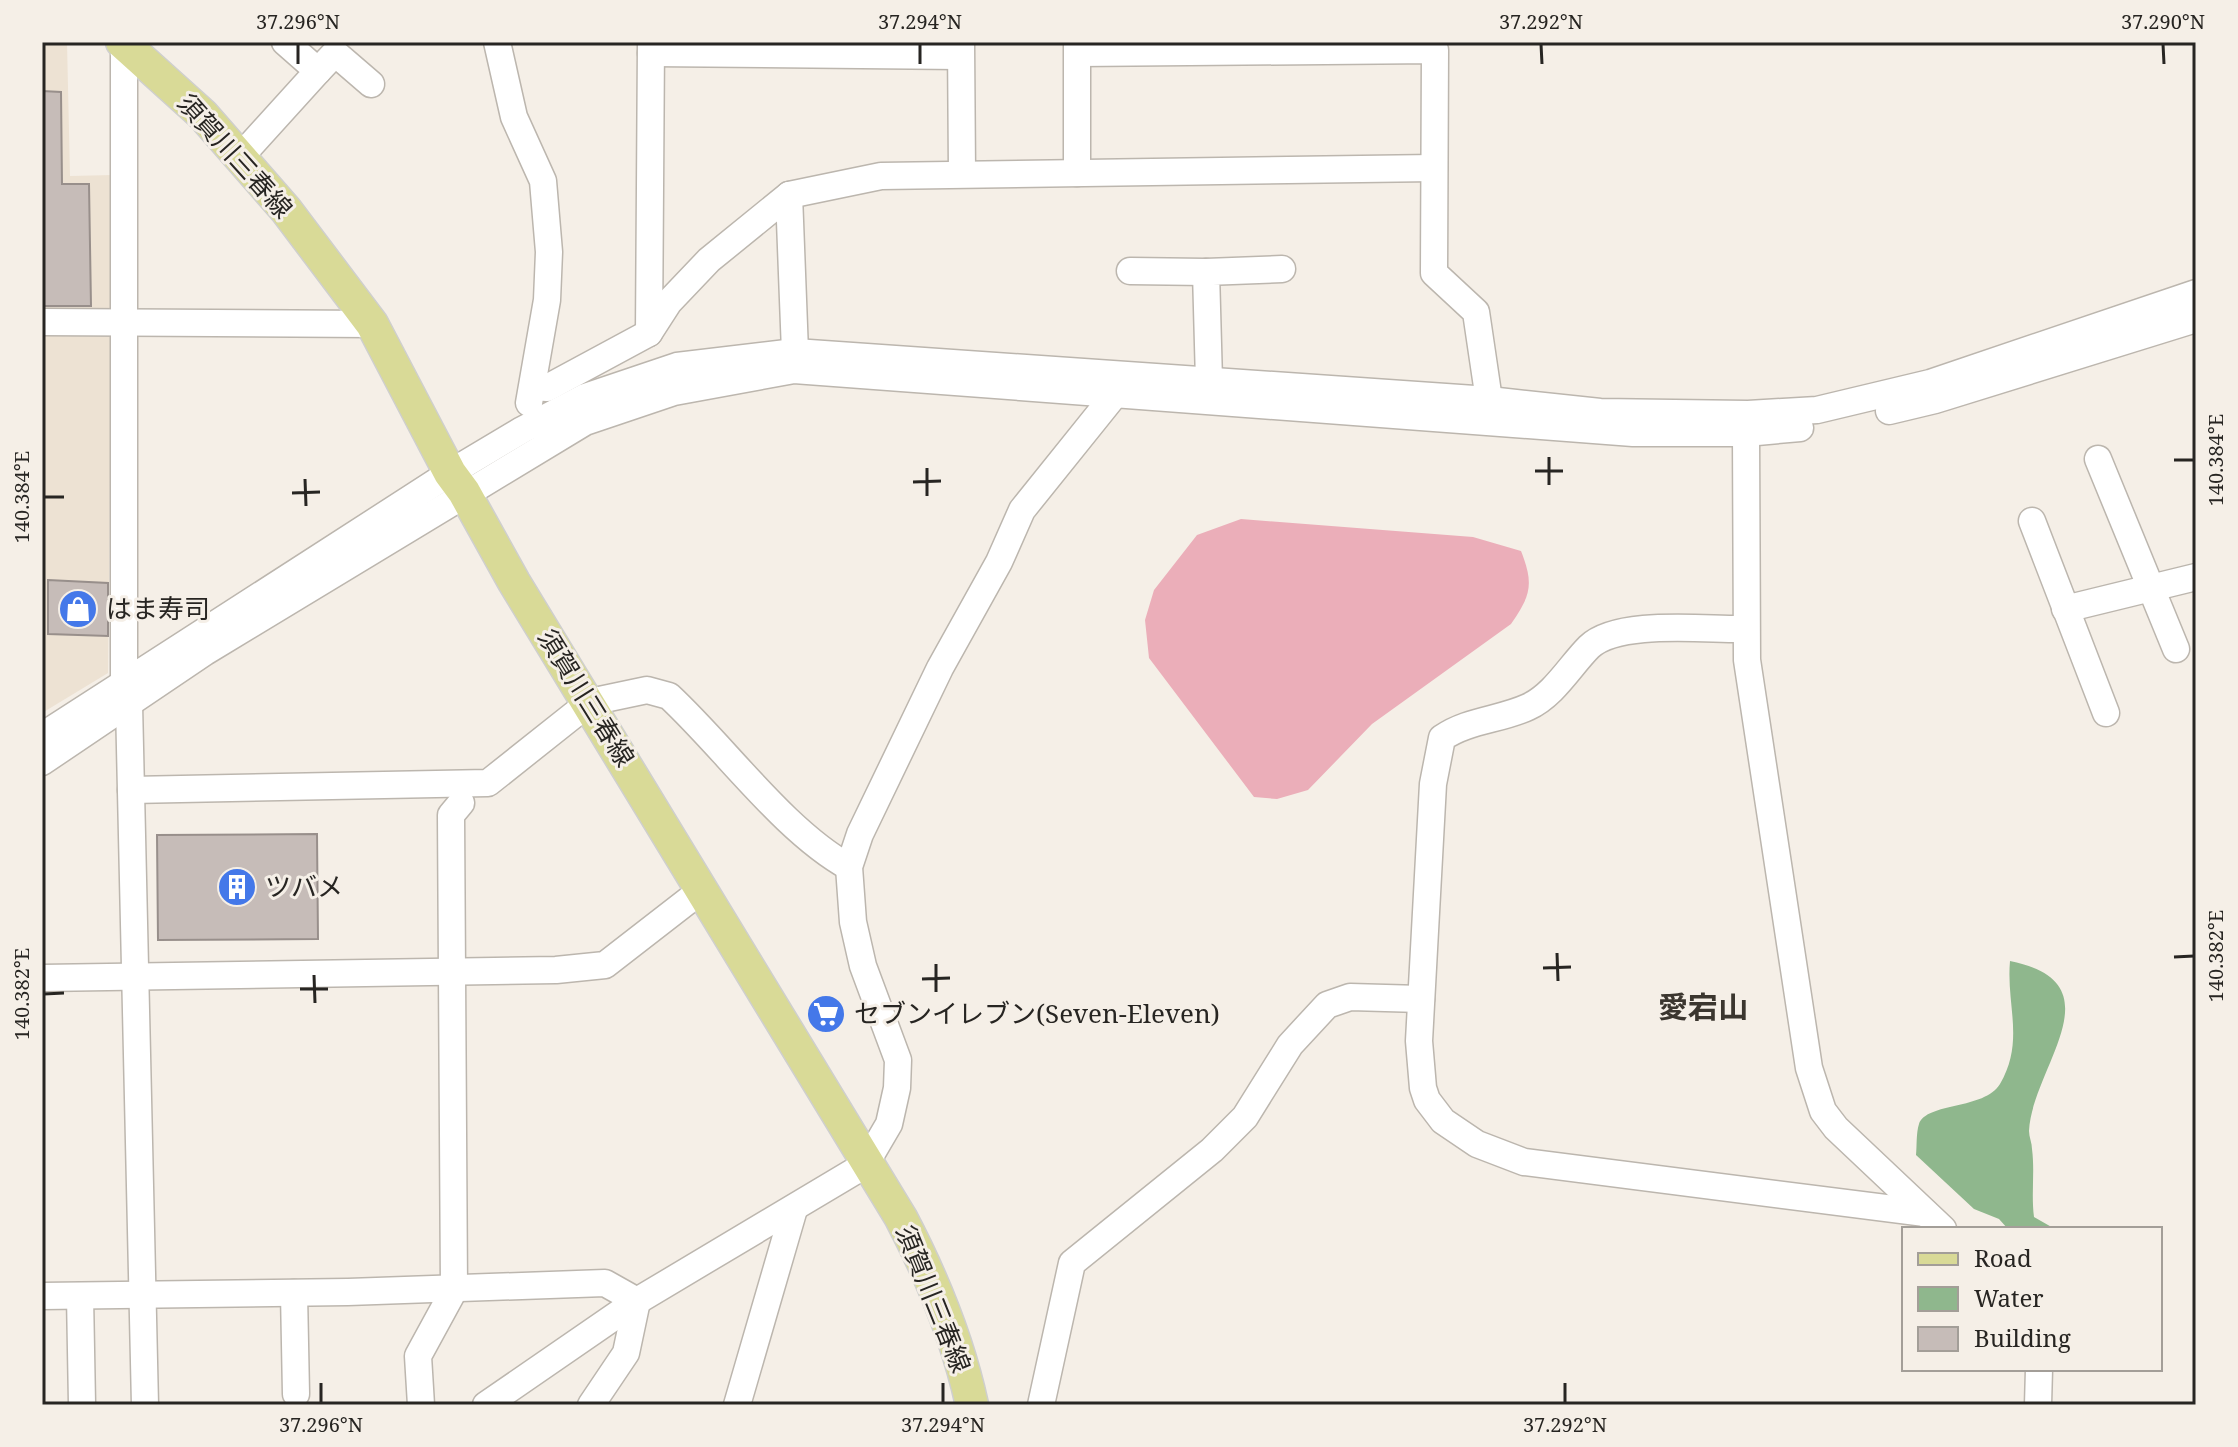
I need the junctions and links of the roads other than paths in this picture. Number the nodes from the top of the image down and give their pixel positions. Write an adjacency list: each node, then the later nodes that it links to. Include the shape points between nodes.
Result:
1 (285, 42): 7 (street)
2 (497, 42): 26 (street, via 514,117 543,181 547,300)
3 (123, 43): 9 (main road, 須賀川三春線, via 203,115); 19 (street)
4 (1078, 47): 10 (street, via 1435,50); 12 (street)
5 (651, 48): 6 (street); 22 (street)
6 (960, 49): 11 (street)
7 (318, 71): 8 (street, via 335,53); 9 (street)
8 (371, 84)
9 (240, 157): 21 (main road, 須賀川三春線)
10 (1434, 168): 12 (street); 27 (street, via 1434,273 1476,312)
11 (962, 173): 12 (street); 13 (street, via 881,176)
12 (1077, 173)
13 (789, 195): 22 (street, via 709,260 669,302); 23 (street)
14 (1282, 269): 16 (street)
15 (1130, 271): 16 (street)
16 (1206, 272): 24 (street)
17 (2196, 293): 27 (street, via 1930,383 1817,410 1600,412)
18 (2196, 319): 29 (street, via 1935,400 1819,426)
19 (121, 321): 20 (street); 21 (street); 38 (street)
20 (42, 322)
21 (372, 324): 31 (main road, 須賀川三春線)
22 (649, 333): 26 (street, via 547,388)
23 (795, 352): 25 (street); 28 (street, via 677,366 585,397)
24 (1209, 381): 25 (street); 27 (street)
25 (1119, 384): 29 (street, via 1633,433); 31 (street, via 794,370 674,392 585,422); 45 (street, via 1022,510 873,802)
26 (533, 387): 28 (street)
27 (1489, 400)
28 (522, 430): 31 (street)
29 (1746, 433): 36 (street)
30 (2098, 459): 34 (street)
31 (457, 482): 38 (street); 39 (main road, 須賀川三春線)
32 (2032, 521): 35 (street)
33 (2196, 577): 34 (street)
34 (2151, 589): 35 (street); 37 (street)
35 (2065, 609): 40 (street)
36 (1745, 629): 50 (street, via 1610,634 1590,647 1543,698 1442,738 1433,784); 53 (street, via 1816,1093 1836,1128)
37 (2176, 649)
38 (127, 694): 41 (street); 42 (street); 43 (street)
39 (590, 702): 43 (street, via 488,783); 45 (street, via 647,690 669,696 797,828); 46 (main road, 須賀川三春線)
40 (2106, 713)
41 (42, 736)
42 (42, 762)
43 (131, 790): 48 (street)
44 (461, 803): 47 (street, via 451,815)
45 (849, 867): 51 (street, via 849,897 863,966 898,1060 889,1124)
46 (703, 889): 47 (street, via 605,965); 51 (main road, 須賀川三春線)
47 (453, 971): 48 (street); 54 (street)
48 (135, 976): 49 (street); 56 (street)
49 (42, 978)
50 (1421, 999): 53 (street, via 1420,1074 1427,1100 1456,1132 1499,1154 1543,1165); 69 (street, via 1350,997 1327,1005 1290,1045 1245,1117 1072,1263)
51 (865, 1165): 52 (street); 68 (main road, 須賀川三春線, via 921,1258)
52 (794, 1209): 59 (street); 67 (street)
53 (1934, 1221)
54 (454, 1290): 55 (street); 59 (street, via 605,1283); 64 (street, via 418,1356)
55 (294, 1293): 56 (street); 61 (street)
56 (142, 1295): 58 (street); 63 (street)
57 (42, 1296): 58 (street)
58 (80, 1296): 62 (street)
59 (637, 1301): 65 (street); 66 (street, via 626,1353)
60 (2039, 1371): 70 (street)
61 (296, 1394)
62 (82, 1404)
63 (145, 1405)
64 (421, 1405)
65 (486, 1405)
66 (591, 1405)
67 (737, 1405)
68 (972, 1405)
69 (1041, 1405)
70 (2038, 1405)

